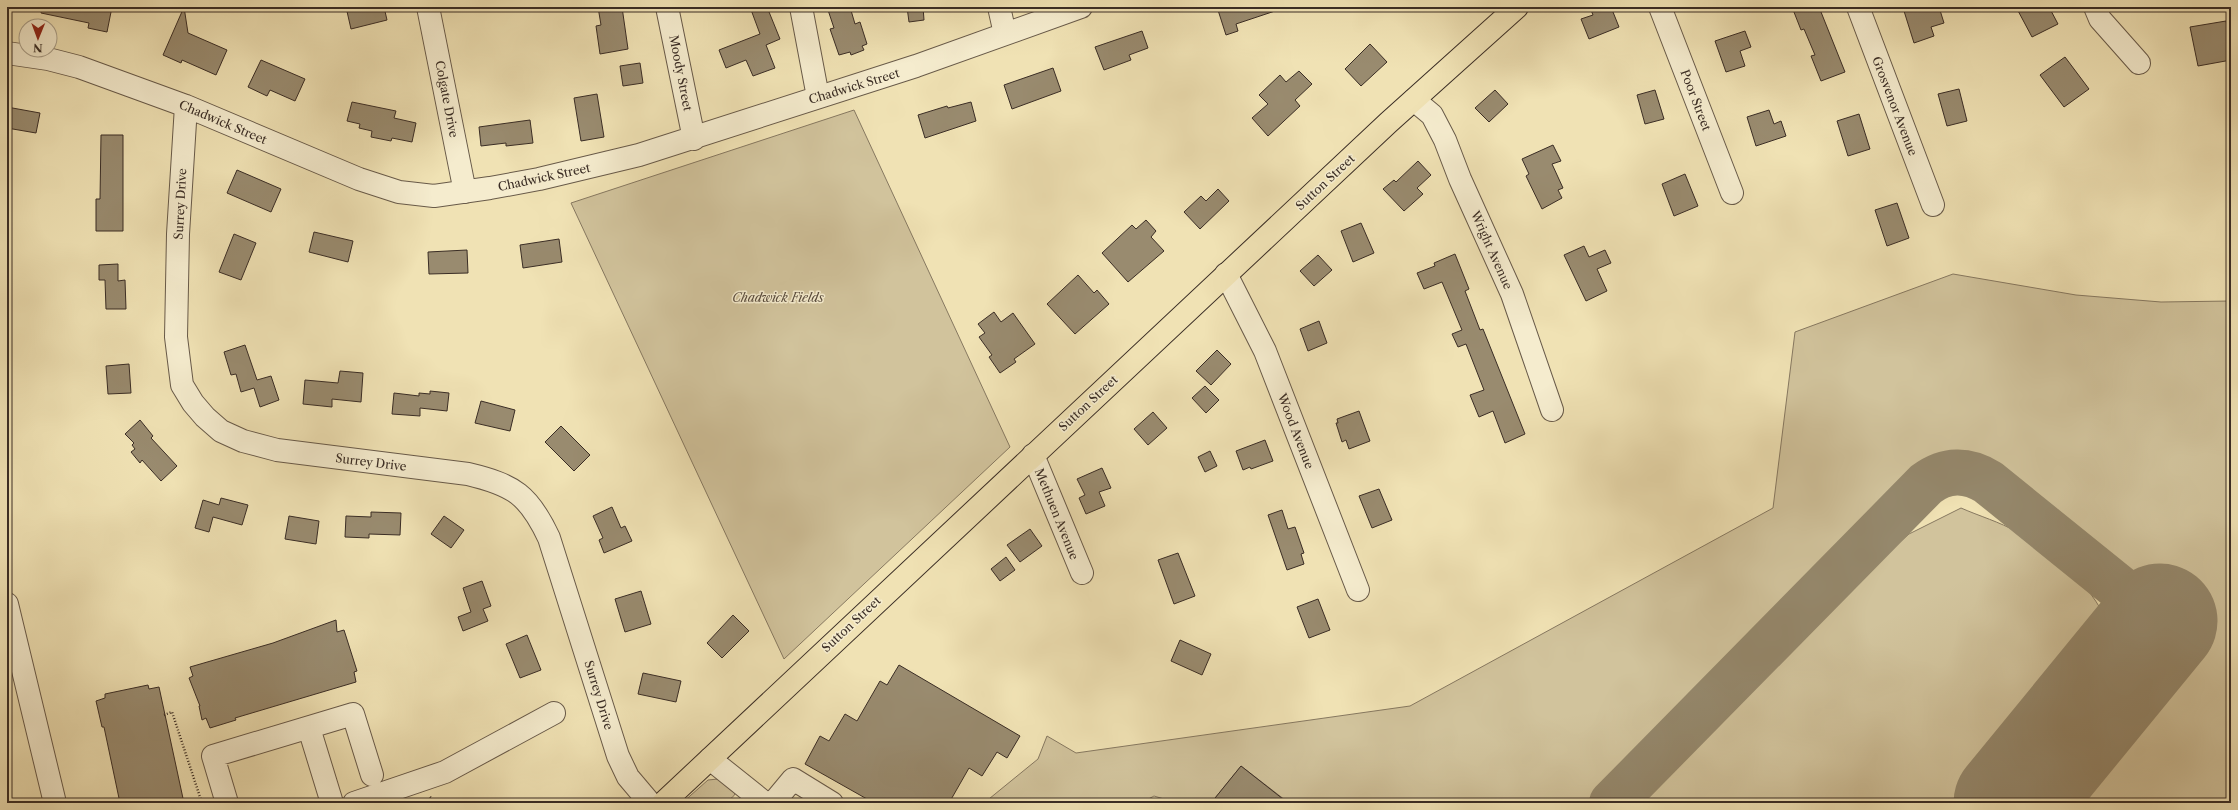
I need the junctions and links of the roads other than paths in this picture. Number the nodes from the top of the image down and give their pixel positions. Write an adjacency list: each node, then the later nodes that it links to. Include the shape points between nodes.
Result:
1 (428, 7): 17 (street, Colgate Drive)
2 (667, 7): 16 (street, Moody Street)
3 (801, 7): 13 (street)
4 (998, 7): 10 (street)
5 (1081, 7): 10 (street, Chadwick Street)
6 (1517, 7): 14 (highway, Sutton Street)
7 (1660, 7): 18 (street, Poor Street)
8 (1858, 7): 19 (street, Grosvenor Avenue)
9 (2095, 7): 12 (street, via 2100,19)
10 (1005, 34): 13 (street, Chadwick Street, via 903,71)
11 (7, 53): 15 (street, Chadwick Street, via 79,67)
12 (2139, 63)
13 (818, 97): 16 (street, Chadwick Street)
14 (1414, 100): 20 (highway, Sutton Street); 21 (street, Wright Avenue, via 1432,115 1445,140 1512,294)
15 (186, 106): 17 (street, Chadwick Street, via 359,179 399,192 434,196); 34 (street, Surrey Drive, via 178,234 176,337 182,385 193,403 222,431 242,441 277,450 468,474 495,481 525,498 537,513 549,538 618,756 628,776)
16 (694, 139): 17 (street, Chadwick Street, via 596,166)
17 (465, 192)
18 (1732, 193)
19 (1933, 206)
20 (1226, 274): 22 (highway, Sutton Street); 24 (street, Wood Avenue, via 1265,351)
21 (1552, 410)
22 (1033, 455): 23 (street, Methuen Avenue); 28 (highway, Sutton Street)
23 (1082, 573)
24 (1358, 590)
25 (7, 604): 30 (street)
26 (554, 713): 33 (street, via 445,772)
27 (309, 728): 29 (street, via 354,714); 31 (street, via 213,756); 32 (street)
28 (710, 759): 35 (highway, Sutton Street); 36 (street)
29 (372, 775)
30 (55, 803)
31 (227, 803)
32 (332, 803)
33 (354, 803)
34 (650, 803)
35 (663, 803)
36 (766, 803)
37 (773, 803): 38 (street, via 793,779)
38 (832, 803)

